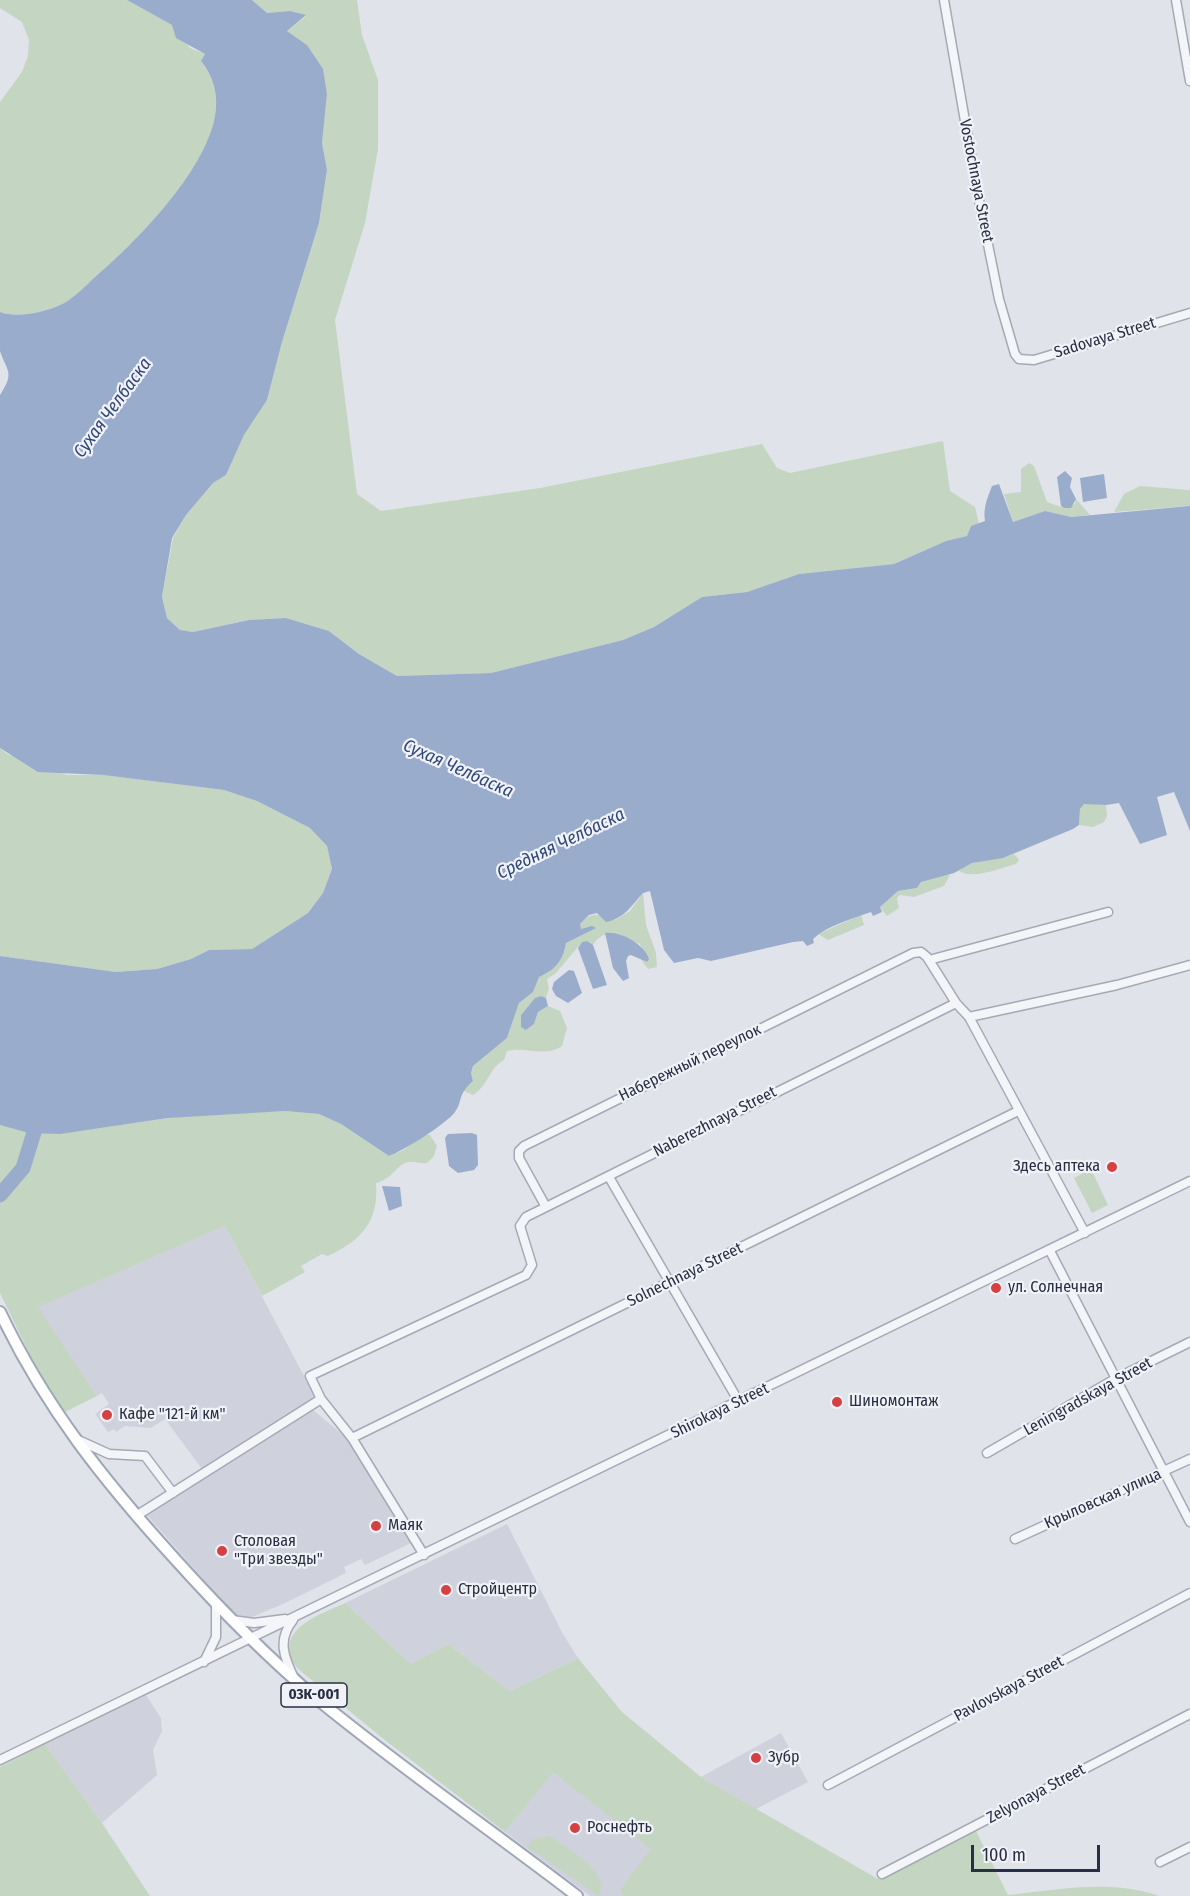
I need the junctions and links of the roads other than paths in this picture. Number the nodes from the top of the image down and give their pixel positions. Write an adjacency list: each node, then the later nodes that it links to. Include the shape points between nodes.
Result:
1 (944, 0): 5 (street, Vostochnaya Street, via 999,298 1012,349)
2 (1176, 0): 3 (street)
3 (1190, 81)
4 (1190, 313): 5 (street, Sadovaya Street, via 1034,360)
5 (1019, 358)
6 (1108, 912): 7 (street)
7 (929, 960): 9 (street); 14 (street, Набережный переулок, via 921,952 912,953 524,1146 519,1158)
8 (1190, 965): 10 (street)
9 (956, 1003): 10 (street); 12 (street, Naberezhnaya Street)
10 (969, 1017): 11 (street)
11 (1018, 1111): 15 (street); 17 (street, Solnechnaya Street)
12 (609, 1177): 14 (street, Naberezhnaya Street); 17 (street)
13 (1190, 1181): 15 (street, Shirokaya Street)
14 (546, 1207): 21 (street, Naberezhnaya Street, via 526,1217 520,1226 532,1258 531,1270 310,1376)
15 (1085, 1233): 16 (street, Shirokaya Street)
16 (1050, 1251): 20 (street); 22 (street, Shirokaya Street)
17 (672, 1281): 22 (street); 24 (street, Solnechnaya Street)
18 (0, 1312): 23 (main road, 03К-001, via 42,1391)
19 (1190, 1342): 20 (street, Leningradskaya Street)
20 (1115, 1379): 25 (street, Leningradskaya Street); 27 (street)
21 (321, 1399): 24 (street); 28 (street)
22 (739, 1402): 32 (street, Shirokaya Street)
23 (72, 1437): 28 (street, via 109,1454 146,1456); 29 (main road, 03К-001)
24 (352, 1438): 32 (street)
25 (987, 1453)
26 (1190, 1459): 27 (street, Крыловская улица)
27 (1164, 1472): 30 (street); 31 (street, Крыловская улица)
28 (173, 1493): 29 (street)
29 (136, 1516): 34 (main road, 03К-001)
30 (1190, 1522)
31 (1015, 1539)
32 (424, 1555): 35 (street, Shirokaya Street)
33 (1190, 1593): 42 (street, Pavlovskaya Street)
34 (216, 1604): 36 (main road, 03К-001); 38 (street, via 216,1636)
35 (295, 1618): 36 (street, via 254,1623); 37 (street, Shirokaya Street); 39 (street, via 282,1640)
36 (232, 1620): 37 (main road, 03К-001)
37 (250, 1639): 38 (street, Shirokaya Street); 39 (main road, 03К-001)
38 (203, 1662): 41 (street, Shirokaya Street)
39 (294, 1678): 46 (main road, 03К-001, via 380,1748)
40 (1190, 1713): 45 (street, Zelyonaya Street)
41 (0, 1760)
42 (828, 1785)
43 (1190, 1847): 44 (street)
44 (1160, 1862)
45 (882, 1874)
46 (578, 1896)

